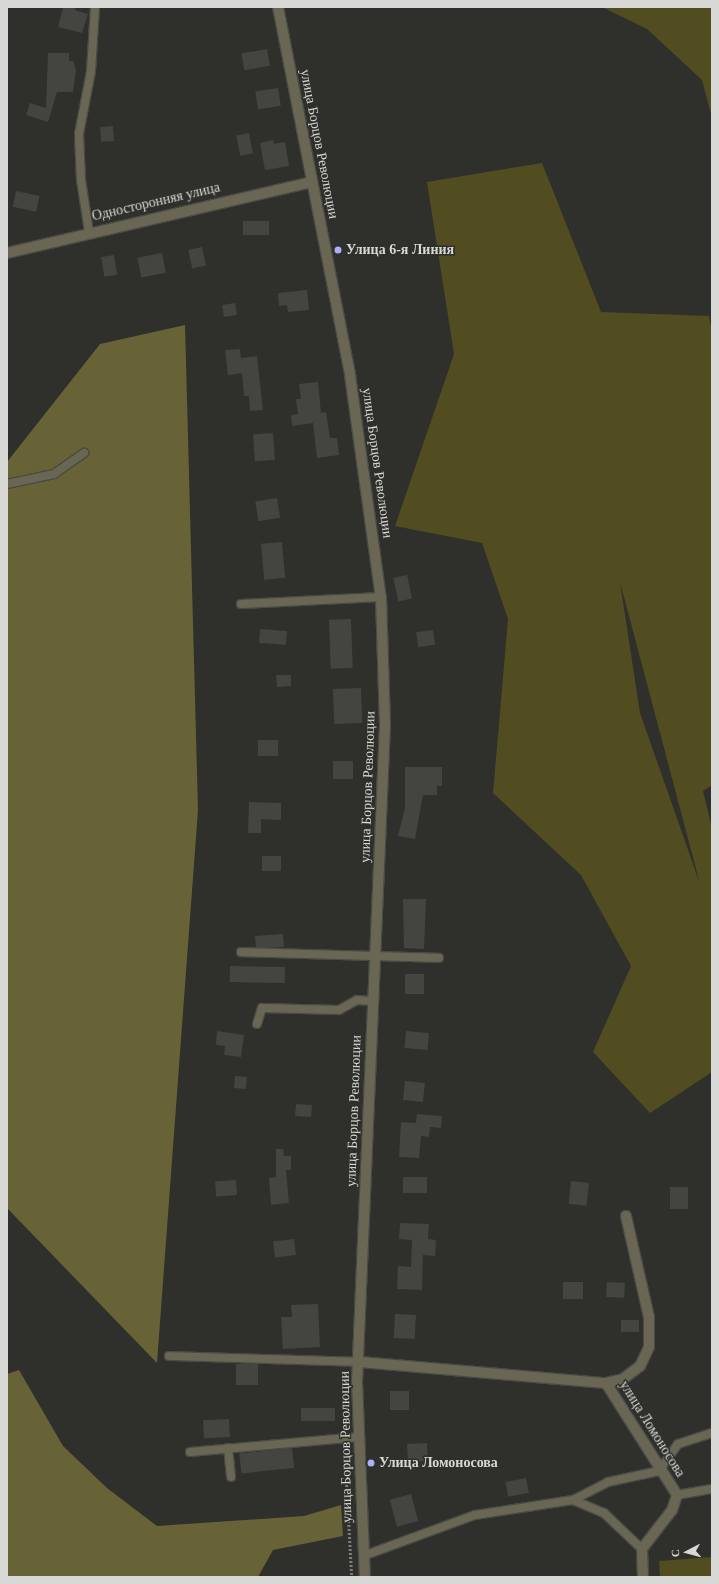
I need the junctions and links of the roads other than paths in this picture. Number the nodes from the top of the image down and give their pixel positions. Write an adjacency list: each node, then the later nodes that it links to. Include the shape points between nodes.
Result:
1 (95, 7): 4 (lane, via 91,71 80,134 81,180)
2 (278, 7): 3 (street, улица Борцов Революции)
3 (312, 182): 4 (street, Односторонняя улица); 8 (street, улица Борцов Революции, via 350,375)
4 (89, 232): 5 (street, Односторонняя улица)
5 (7, 252)
6 (84, 453): 7 (lane, via 54,474)
7 (7, 484)
8 (381, 597): 9 (lane); 11 (street, улица Борцов Революции, via 385,725)
9 (242, 604)
10 (241, 952): 11 (lane)
11 (376, 956): 12 (lane); 13 (street, улица Борцов Революции)
12 (439, 958)
13 (373, 1000): 14 (lane, via 357,1000 339,1010 262,1008); 17 (street, улица Борцов Революции)
14 (257, 1024)
15 (626, 1216): 18 (street, улица Ломоносова, via 649,1317 649,1347 640,1366 623,1379)
16 (169, 1356): 17 (lane)
17 (359, 1362): 18 (street); 20 (street, улица Борцов Революции)
18 (606, 1383): 23 (street, улица Ломоносова)
19 (712, 1433): 23 (lane, via 678,1444)
20 (358, 1436): 21 (lane); 29 (street, улица Борцов Революции)
21 (228, 1448): 22 (lane); 24 (lane)
22 (190, 1452)
23 (659, 1471): 26 (street, улица Ломоносова); 27 (lane, via 608,1482)
24 (231, 1477)
25 (712, 1489): 26 (lane)
26 (677, 1495): 28 (street, улица Ломоносова, via 672,1510)
27 (572, 1500): 28 (lane, via 604,1512); 29 (lane, via 475,1515)
28 (642, 1549): 31 (street)
29 (363, 1556): 30 (street, улица Борцов Революции)
30 (365, 1577)
31 (643, 1577)

